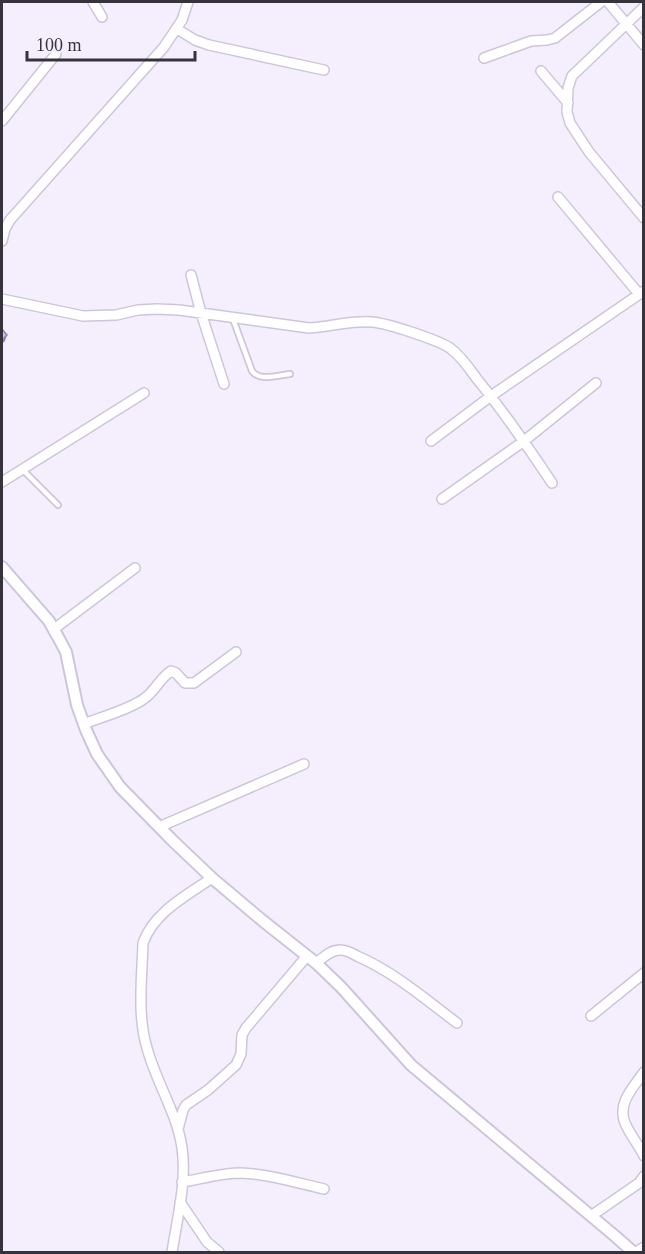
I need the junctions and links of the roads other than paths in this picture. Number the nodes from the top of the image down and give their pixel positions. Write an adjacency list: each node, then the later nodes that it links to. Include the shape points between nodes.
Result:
1 (93, 2): 6 (street)
2 (188, 2): 8 (street)
3 (601, 2): 11 (street, via 555,38 531,41)
4 (608, 2): 7 (street)
5 (644, 7): 7 (street)
6 (102, 17)
7 (627, 24): 9 (street); 14 (street, via 572,76)
8 (177, 29): 12 (street, via 209,45); 18 (street)
9 (644, 45)
10 (56, 54): 15 (street)
11 (484, 58)
12 (324, 70)
13 (541, 70): 14 (street)
14 (568, 103): 17 (street, via 573,128)
15 (2, 121)
16 (558, 197): 21 (street)
17 (644, 218)
18 (3, 228): 19 (street)
19 (2, 241)
20 (190, 275): 23 (street)
21 (641, 292): 29 (street)
22 (2, 299): 23 (street, via 83,316 157,309)
23 (201, 313): 24 (street); 26 (street)
24 (232, 318): 25 (lane, via 255,375); 29 (street, via 309,328 380,323 448,346)
25 (290, 374)
26 (224, 384)
27 (596, 384): 31 (street)
28 (144, 393): 32 (street)
29 (491, 396): 30 (street); 31 (street)
30 (431, 441)
31 (524, 441): 34 (street); 35 (street)
32 (22, 469): 33 (street); 36 (lane)
33 (2, 482)
34 (552, 483)
35 (442, 499)
36 (58, 505)
37 (2, 567): 39 (street)
38 (135, 568): 39 (street)
39 (54, 629): 41 (street, via 66,652)
40 (236, 652): 41 (street, via 194,683 185,682 171,671 140,702)
41 (84, 724): 43 (street, via 120,787)
42 (304, 764): 43 (street)
43 (159, 827): 44 (street)
44 (212, 878): 45 (street); 50 (street, via 164,912 143,943 142,1026)
45 (312, 960): 48 (street, via 347,951 407,985); 50 (street, via 246,1028 236,1065 186,1105); 56 (street, via 411,1065)
46 (644, 973): 47 (street)
47 (591, 1016)
48 (457, 1023)
49 (644, 1072): 51 (street, via 621,1110)
50 (178, 1130): 53 (street)
51 (644, 1156)
52 (644, 1176): 56 (street)
53 (182, 1182): 54 (street, via 240,1173); 55 (street)
54 (324, 1189)
55 (180, 1202): 58 (street); 59 (street, via 207,1242)
56 (591, 1216): 60 (street)
57 (644, 1247): 60 (street)
58 (172, 1252)
59 (219, 1252)
60 (635, 1252)

